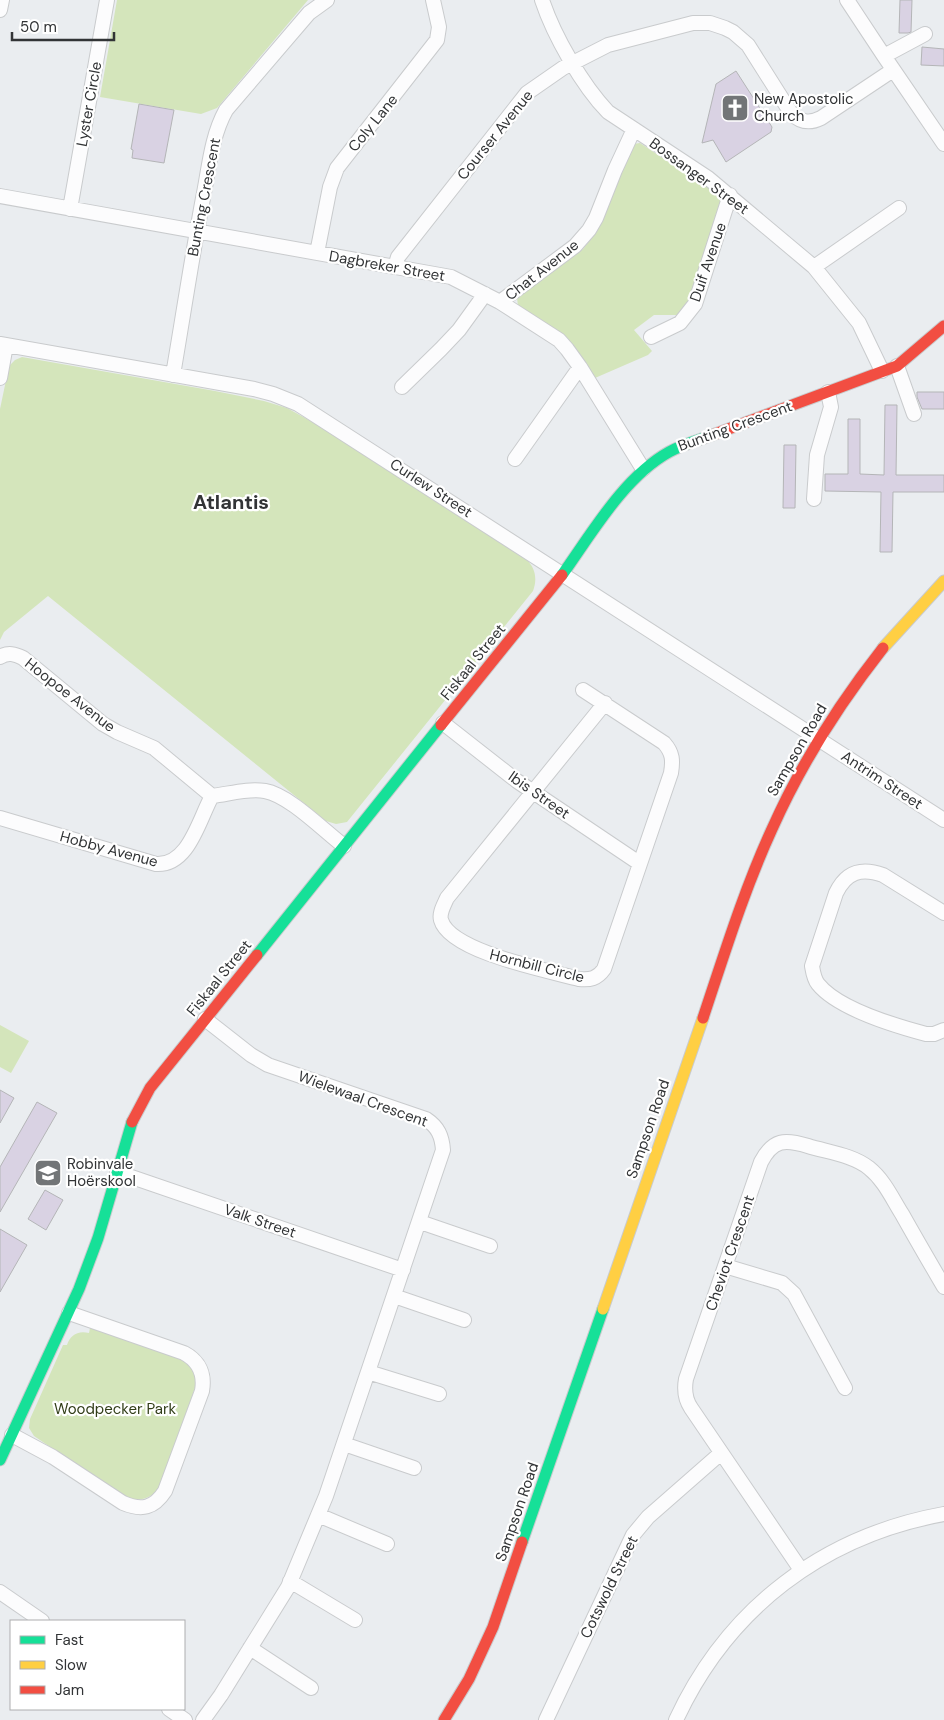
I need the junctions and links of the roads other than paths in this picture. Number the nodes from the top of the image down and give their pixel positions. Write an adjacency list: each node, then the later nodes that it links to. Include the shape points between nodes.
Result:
1 (2, 0): 7 (street)
2 (107, 0): 17 (street, Lyster Circle)
3 (327, 0): 18 (street, Bunting Crescent, via 308,13 222,117 214,140)
4 (433, 0): 19 (street, Coly Lane, via 439,27 437,40 337,168)
5 (542, 0): 10 (street, Bossanger Street)
6 (847, 0): 9 (street)
7 (0, 10)
8 (926, 34): 9 (street)
9 (884, 56): 11 (street)
10 (573, 63): 11 (street, Courser Avenue, via 608,45 693,23 718,25 748,45 791,113 799,120 809,122 821,118); 12 (street, Bossanger Street, via 608,112); 20 (street, Courser Avenue, via 527,93 398,257)
11 (893, 70): 13 (street)
12 (634, 129): 14 (street, Bossanger Street); 23 (street, Chat Avenue, via 589,230 575,246)
13 (944, 144)
14 (730, 195): 21 (street, Bossanger Street); 25 (street, Duif Avenue, via 695,304 680,323)
15 (0, 196): 17 (street)
16 (898, 208): 21 (street)
17 (70, 209): 18 (street)
18 (197, 232): 19 (street, Dagbreker Street); 30 (street, Bunting Crescent)
19 (317, 254): 20 (street, Dagbreker Street)
20 (395, 267): 22 (street, Dagbreker Street, via 451,277)
21 (814, 267): 29 (street, Bossanger Street, via 859,323)
22 (485, 294): 23 (street, Dagbreker Street); 32 (street, via 459,330)
23 (500, 302): 28 (street, Dagbreker Street, via 559,340)
24 (944, 326): 27 (street, Bunting Crescent)
25 (651, 336)
26 (3, 345): 30 (street, Curlew Street); 31 (street)
27 (897, 366): 29 (street, Bunting Crescent); 34 (street)
28 (580, 367): 35 (street); 36 (street, Dagbreker Street)
29 (882, 372): 33 (street, Bunting Crescent)
30 (173, 375): 38 (street, Curlew Street, via 254,389 298,404)
31 (0, 378)
32 (402, 387)
33 (828, 392): 36 (street, Bunting Crescent, via 678,447); 37 (street, via 830,408 817,455)
34 (914, 414)
35 (515, 459)
36 (643, 469): 38 (street, Bunting Crescent, via 627,485)
37 (814, 500)
38 (563, 574): 43 (street, Fiskaal Street); 44 (street, Curlew Street)
39 (944, 581): 44 (street, Sampson Road, via 862,674)
40 (0, 657): 46 (street, Hoopoe Avenue, via 7,654 23,658 103,724 154,748)
41 (582, 690): 42 (street, Hornbill Circle)
42 (605, 703): 45 (street, Hornbill Circle); 50 (street, Hornbill Circle, via 664,744 672,756 671,773)
43 (443, 723): 45 (street, Ibis Street); 49 (street, Fiskaal Street)
44 (819, 740): 48 (street, Antrim Street); 84 (street, Sampson Road, via 777,816 750,880 494,1627 474,1671)
45 (534, 792): 50 (street, Ibis Street); 50 (street, Hornbill Circle, via 443,906 442,921 453,935 492,956 579,979 595,978 604,969)
46 (212, 796): 47 (street, Hobby Avenue, via 181,854 163,864); 49 (street, via 255,791 272,793)
47 (0, 818)
48 (944, 820)
49 (344, 846): 52 (street, Fiskaal Street)
50 (639, 863)
51 (944, 913): 53 (street, via 883,875 863,871 854,873 836,893 812,966 817,983 863,1013 926,1034)
52 (205, 1019): 54 (street, Fiskaal Street, via 143,1099); 55 (street, Wielewaal Crescent, via 268,1065 432,1123 441,1136 443,1150)
53 (944, 1030)
54 (117, 1172): 58 (street, Valk Street); 61 (street, Fiskaal Street, via 89,1264)
55 (420, 1222): 56 (street); 58 (street, Wielewaal Crescent)
56 (490, 1246)
57 (725, 1266): 59 (street, Cheviot Crescent, via 766,1152 772,1146 787,1142 850,1158 869,1167 884,1183); 64 (street, via 788,1287); 68 (street, Cheviot Crescent, via 685,1390 687,1402)
58 (403, 1270): 60 (street, Wielewaal Crescent)
59 (944, 1287)
60 (394, 1296): 62 (street); 63 (street, Wielewaal Crescent)
61 (69, 1314): 66 (street, Fiskaal Street); 66 (street, via 184,1353 200,1367 204,1378 202,1391 165,1491 155,1503 139,1508 130,1506)
62 (464, 1320)
63 (368, 1372): 65 (street); 67 (street, Wielewaal Crescent)
64 (845, 1388)
65 (439, 1394)
66 (12, 1435): 69 (street, Fiskaal Street)
67 (344, 1444): 70 (street); 72 (street, Wielewaal Crescent)
68 (721, 1453): 74 (street, Cheviot Crescent); 85 (street, Cotswold Street, via 632,1535)
69 (0, 1460)
70 (414, 1468)
71 (944, 1514): 74 (street, via 869,1534)
72 (318, 1515): 73 (street); 75 (street, Wielewaal Crescent)
73 (387, 1544)
74 (801, 1570): 86 (street, via 761,1602 726,1639 697,1680)
75 (290, 1581): 78 (street); 79 (street, Wielewaal Crescent)
76 (0, 1592): 77 (street)
77 (41, 1620)
78 (355, 1620)
79 (250, 1648): 80 (street); 83 (street, Wielewaal Crescent)
80 (311, 1688)
81 (170, 1710): 82 (street)
82 (185, 1720)
83 (203, 1720)
84 (444, 1720)
85 (546, 1720)
86 (676, 1720)

